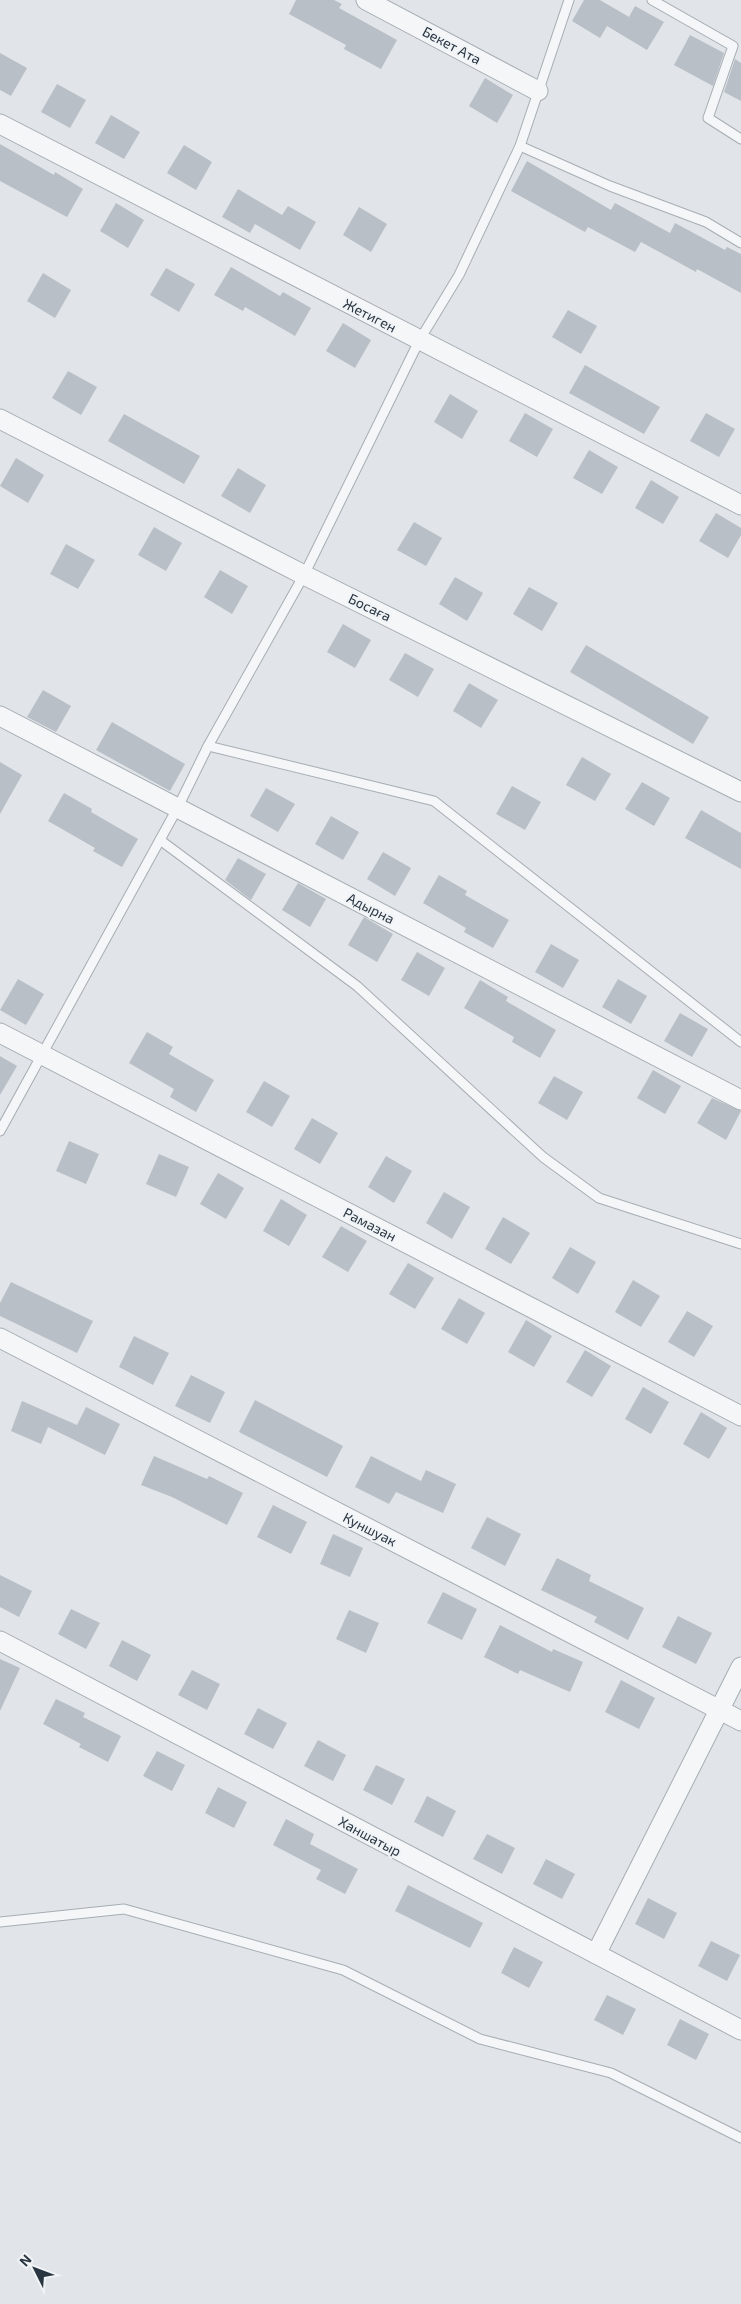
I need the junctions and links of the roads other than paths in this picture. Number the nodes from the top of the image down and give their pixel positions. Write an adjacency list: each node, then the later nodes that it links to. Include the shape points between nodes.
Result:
1 (366, 0): 4 (street, Бекет Ата)
2 (568, 0): 4 (lane)
3 (652, 0): 6 (lane, via 733,46 708,118)
4 (538, 91): 7 (lane)
5 (0, 124): 9 (street, Жетиген)
6 (741, 139)
7 (520, 146): 8 (lane, via 610,186 706,222); 9 (lane, via 459,275)
8 (741, 243)
9 (419, 341): 11 (street, Жетиген); 12 (lane)
10 (0, 419): 12 (street, Босаға)
11 (741, 505)
12 (304, 575): 14 (lane); 15 (street, Босаға)
13 (0, 716): 16 (street, Адырна)
14 (208, 746): 16 (lane); 19 (lane, via 434,801)
15 (741, 792)
16 (178, 808): 17 (lane); 21 (street, Адырна)
17 (160, 840): 20 (lane); 23 (lane, via 357,986 543,1157 599,1198)
18 (0, 1033): 20 (street, Рамазан)
19 (741, 1042)
20 (41, 1054): 22 (lane); 25 (street, Рамазан)
21 (741, 1100)
22 (0, 1131)
23 (741, 1244)
24 (0, 1338): 28 (street, Куншуак)
25 (741, 1416)
26 (0, 1642): 31 (street, Ханшатыр)
27 (741, 1667): 28 (street)
28 (719, 1710): 29 (street, Куншуак); 31 (street)
29 (741, 1721)
30 (0, 1922): 33 (lane, via 124,1909 343,1970 480,2039 611,2073)
31 (596, 1954): 32 (street, Ханшатыр)
32 (741, 2030)
33 (741, 2138)

